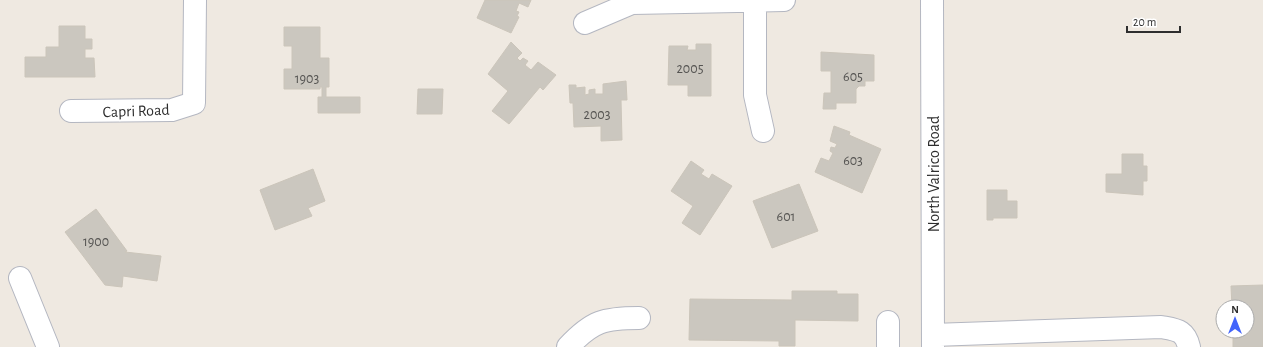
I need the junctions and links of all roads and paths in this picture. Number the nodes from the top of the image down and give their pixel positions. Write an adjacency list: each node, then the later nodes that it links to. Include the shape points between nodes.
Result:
1 (195, 0): 6 (street, Capri Road, via 194,103 172,110)
2 (755, 0): 3 (street); 5 (street, via 632,3); 7 (street, via 755,95)
3 (784, 0)
4 (932, 0): 11 (street, North Valrico Road)
5 (585, 23)
6 (71, 111)
7 (763, 131)
8 (20, 278): 12 (street)
9 (638, 318): 13 (street, via 615,318 597,323 582,331)
10 (888, 322): 14 (street)
11 (933, 341): 15 (street, via 1162,327 1179,330 1187,339)
12 (48, 347)
13 (568, 347)
14 (888, 347)
15 (1189, 347)

